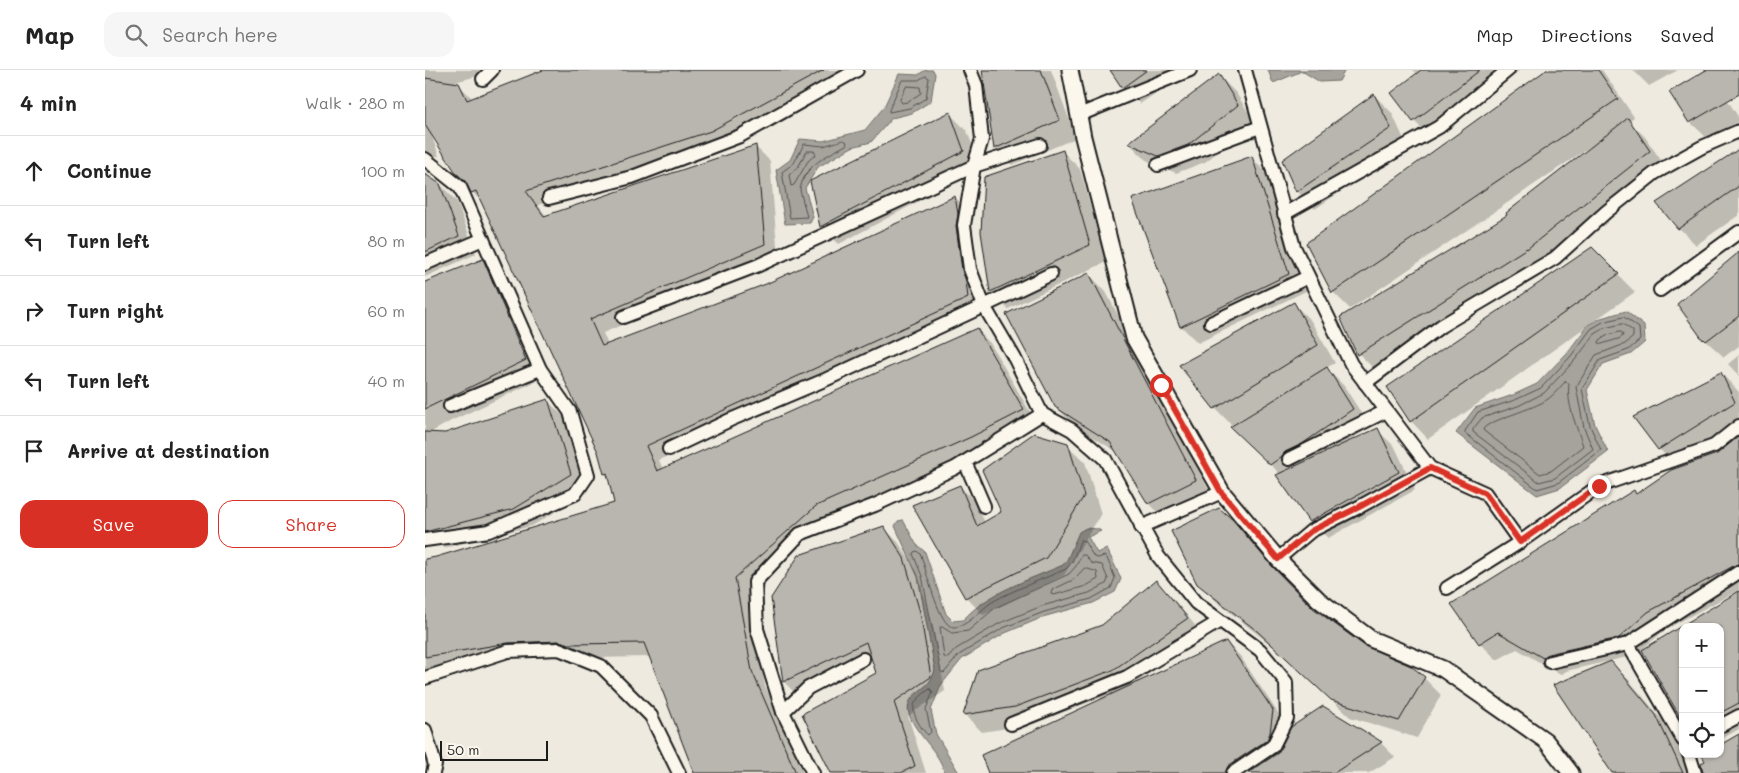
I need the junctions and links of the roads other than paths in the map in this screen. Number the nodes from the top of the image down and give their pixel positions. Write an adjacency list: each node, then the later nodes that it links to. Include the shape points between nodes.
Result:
1 (492, 70): 8 (street)
2 (857, 70): 16 (street, via 739,136 632,177)
3 (970, 70): 15 (street, via 976,85 982,139)
4 (1070, 70): 9 (street)
5 (1190, 70): 9 (street)
6 (1245, 70): 10 (street)
7 (1508, 70): 17 (street, via 1439,127)
8 (483, 79)
9 (1079, 115): 37 (street, via 1134,338)
10 (1261, 126): 14 (street); 17 (street)
11 (1739, 131): 28 (street, via 1701,146 1655,173 1555,258 1441,326)
12 (1040, 145): 15 (street)
13 (425, 159): 19 (street, via 460,187)
14 (1158, 165)
15 (974, 166): 24 (street, via 964,225 970,269); 25 (street, via 759,266)
16 (549, 198)
17 (1284, 214): 22 (street)
18 (1739, 232): 23 (street)
19 (483, 239): 20 (street); 27 (street)
20 (425, 264)
21 (1051, 274): 24 (street)
22 (1308, 277): 26 (street); 28 (street, via 1351,364)
23 (1660, 290)
24 (984, 306): 31 (street); 33 (street)
25 (623, 317)
26 (1211, 323)
27 (540, 369): 29 (street); 40 (street, via 570,412 588,475 584,481 575,494 489,531)
28 (1365, 382): 30 (street)
29 (450, 406)
30 (1386, 411): 34 (street); 36 (street)
31 (1042, 414): 35 (street); 39 (street, via 1073,430 1105,459)
32 (1739, 426): 41 (street, via 1714,446 1599,486)
33 (669, 449)
34 (1289, 459)
35 (965, 462): 38 (street); 50 (street, via 875,505 800,534 755,582 757,629)
36 (1430, 468): 41 (street, via 1485,493); 42 (street, via 1311,531)
37 (1221, 492): 39 (street); 42 (street)
38 (984, 506)
39 (1141, 527): 45 (street, via 1158,556 1196,603)
40 (425, 540)
41 (1520, 542): 44 (street)
42 (1278, 559): 61 (street, via 1319,600 1371,639 1443,669 1546,741)
43 (1739, 572): 46 (street)
44 (1447, 588)
45 (1220, 621): 52 (street, via 1127,677); 60 (street, via 1261,650 1286,682 1287,718 1273,746)
46 (1628, 644): 48 (street); 55 (street)
47 (863, 658): 50 (street, via 808,688)
48 (1550, 662)
49 (425, 678): 58 (street, via 508,651 559,649 601,666 651,716)
50 (783, 712): 59 (street)
51 (1739, 716): 53 (street)
52 (1011, 724)
53 (1724, 724)
54 (425, 730): 57 (street, via 435,765)
55 (1679, 733)
56 (1690, 758): 62 (street)
57 (433, 773)
58 (679, 773)
59 (813, 773)
60 (1233, 773)
61 (1571, 773)
62 (1695, 773)

